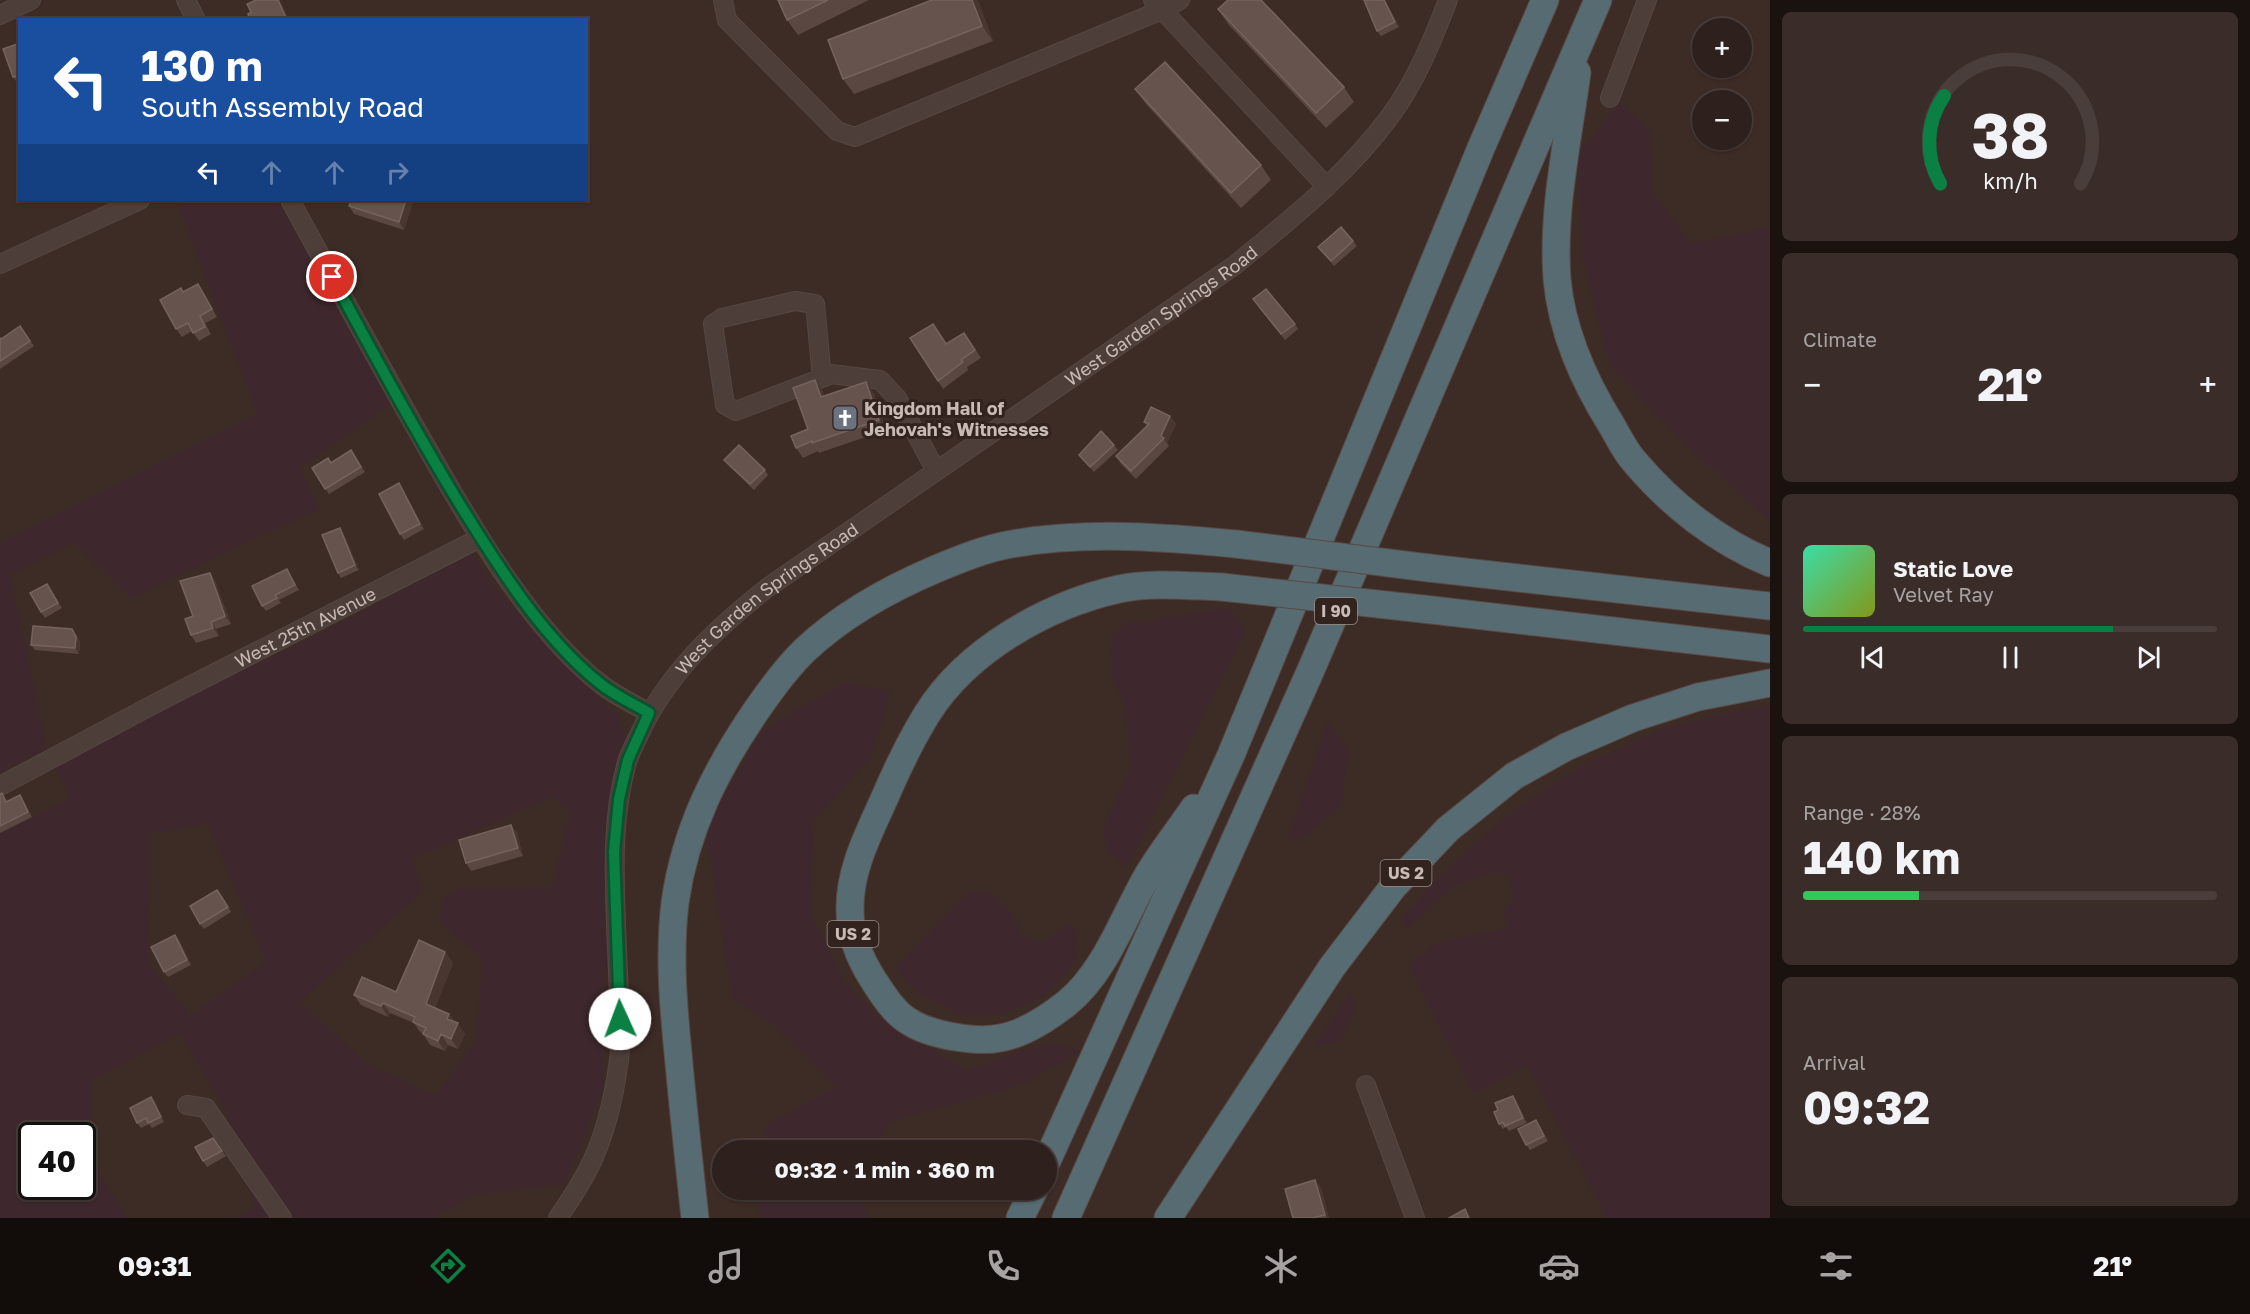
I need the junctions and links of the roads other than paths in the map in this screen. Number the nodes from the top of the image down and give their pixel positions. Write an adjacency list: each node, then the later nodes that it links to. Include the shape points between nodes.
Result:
1 (31, 0): 10 (street)
2 (186, 0): 11 (street)
3 (723, 0): 9 (street, via 727,20 837,131 855,137)
4 (1179, 0): 9 (street)
5 (1448, 0): 14 (street, West Garden Springs Road, via 1410,84 1391,115)
6 (1545, 0): 26 (highway, I 90)
7 (1599, 0): 12 (highway, I 90)
8 (1647, 0): 13 (street)
9 (1158, 5): 14 (street)
10 (0, 15)
11 (195, 18)
12 (1582, 38): 21 (highway, via 1556,236 1557,280 1571,346 1598,404 1632,459 1710,531); 36 (highway, I 90, via 1310,672)
13 (1610, 98)
14 (1327, 187): 19 (street, West Garden Springs Road, via 1235,265)
15 (138, 201): 17 (street)
16 (291, 201): 20 (street, via 373,354)
17 (0, 264)
18 (822, 378): 18 (street, via 736,411 725,405 713,324 722,318 795,301 815,304); 19 (street, via 831,374 880,380 897,398)
19 (936, 471): 25 (street, West Garden Springs Road, via 734,614 670,681)
20 (480, 538): 25 (street, via 562,647 603,686); 27 (street, West 25th Avenue)
21 (1770, 563)
22 (1770, 606): 34 (highway, bridge, via 1152,536 1091,536 1011,544 900,584 851,614 805,650 773,686 714,776 687,849 676,897 671,951)
23 (1770, 649): 26 (highway, US 2, bridge, via 1222,587 1168,585 1121,589 1072,603 987,649 950,684 927,713 890,785 859,856 851,886 855,940 868,972 908,1022 928,1030 952,1036 1000,1038 1046,1019 1082,990 1097,969 1147,877)
24 (1770, 683): 37 (highway, US 2, via 1698,697 1633,718 1566,747 1514,776 1448,829 1393,887 1332,967)
25 (649, 713): 33 (street, West Garden Springs Road, via 628,760 619,799 614,852 621,1042 618,1074 594,1158)
26 (1231, 755): 30 (highway, I 90)
27 (0, 786)
28 (1366, 1085): 38 (street)
29 (187, 1105): 32 (street, via 206,1108)
30 (1057, 1140)
31 (1029, 1200): 35 (highway)
32 (282, 1218)
33 (558, 1218)
34 (695, 1218)
35 (1020, 1218)
36 (1066, 1218)
37 (1168, 1218)
38 (1415, 1218)

